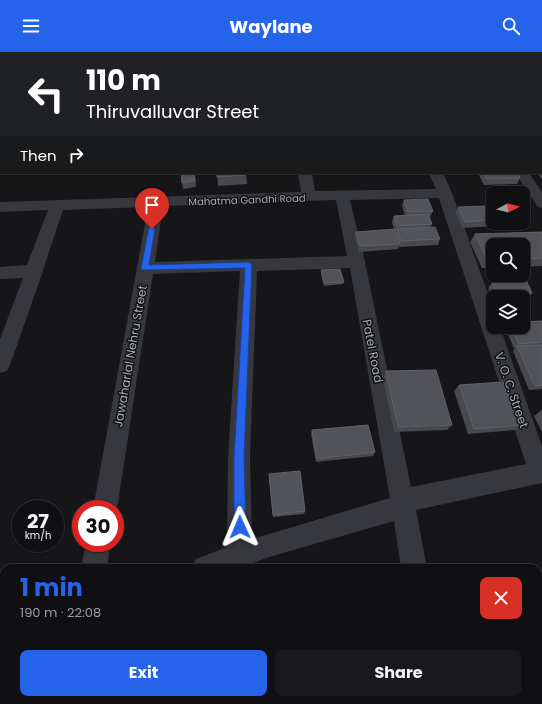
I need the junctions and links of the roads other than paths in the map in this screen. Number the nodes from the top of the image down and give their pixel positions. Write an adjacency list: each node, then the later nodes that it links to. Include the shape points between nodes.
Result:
1 (305, 174): 6 (street)
2 (436, 174): 4 (street, V. O. C. Street)
3 (523, 174): 8 (street)
4 (445, 193): 5 (street, Mahatma Gandhi Road); 17 (street, V. O. C. Street)
5 (342, 195): 6 (street, Mahatma Gandhi Road); 11 (street, Patel Road)
6 (309, 197): 7 (street, Mahatma Gandhi Road)
7 (156, 203): 9 (street, Mahatma Gandhi Road); 13 (street, Jawaharlal Nehru Street)
8 (542, 203)
9 (57, 206): 10 (street, Mahatma Gandhi Road); 14 (street)
10 (0, 208)
11 (356, 262): 12 (street); 19 (street, Patel Road)
12 (248, 265): 13 (street); 21 (street, via 239,457)
13 (145, 268): 18 (street, Jawaharlal Nehru Street)
14 (35, 271): 15 (street); 16 (street)
15 (0, 272)
16 (0, 365)
17 (541, 472): 19 (street)
18 (106, 500)
19 (402, 504): 21 (street); 24 (street, Patel Road)
20 (97, 552): 22 (street)
21 (240, 554): 23 (street)
22 (95, 564)
23 (215, 564)
24 (413, 564)

